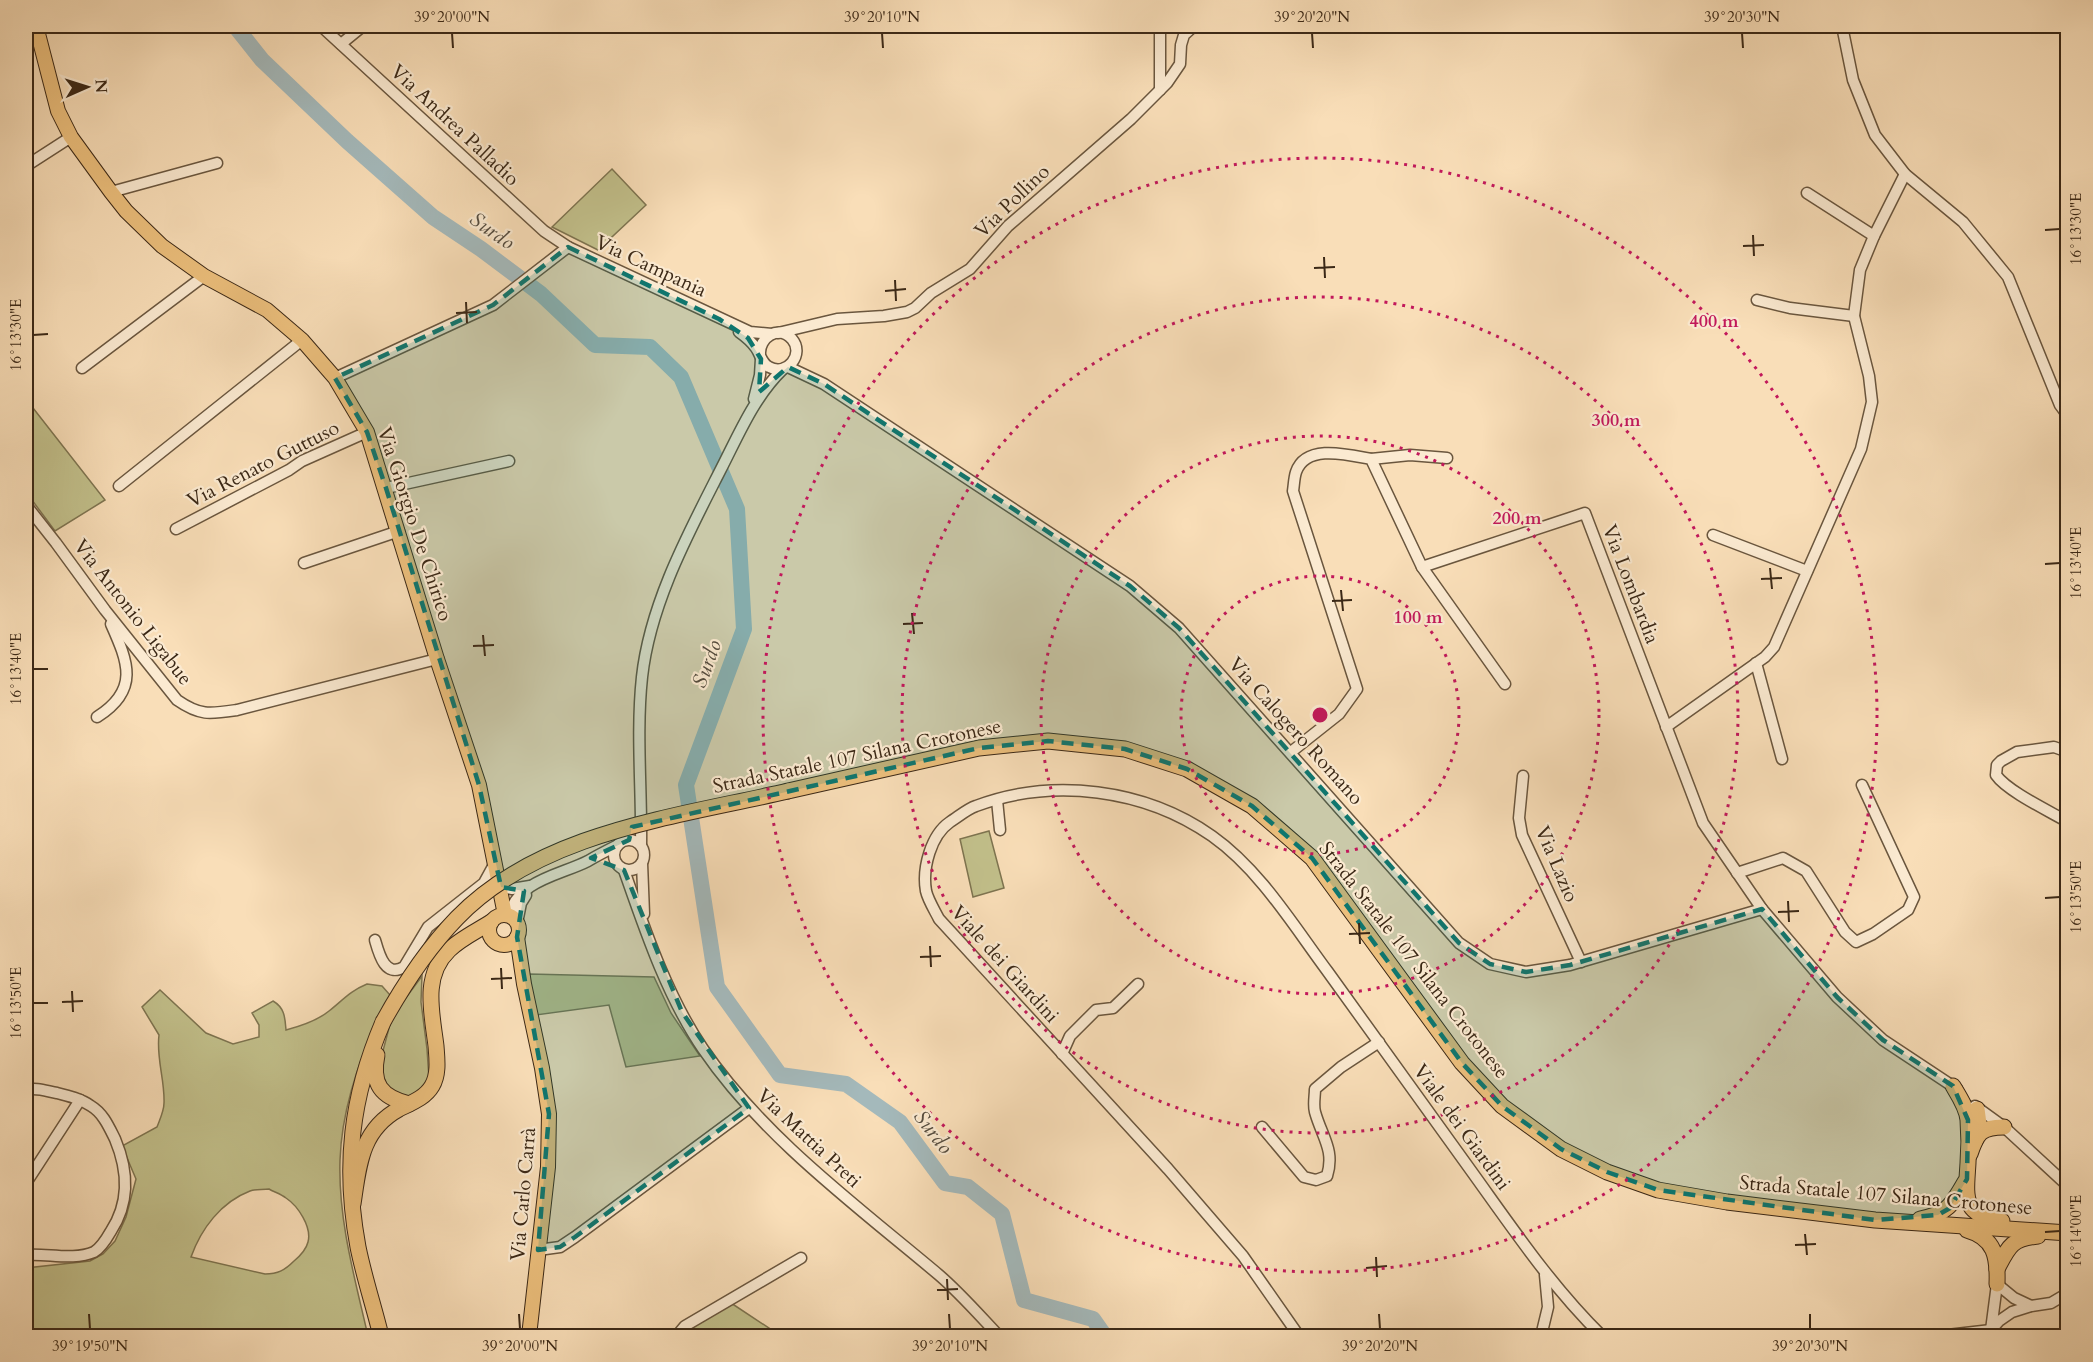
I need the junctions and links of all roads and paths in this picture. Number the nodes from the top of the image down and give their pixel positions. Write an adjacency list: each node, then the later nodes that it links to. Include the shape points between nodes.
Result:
1 (36, 26): 9 (main road, Via Giorgio De Chirico, via 58,111)
2 (321, 26): 7 (street, Via Andrea Palladio)
3 (363, 26): 7 (street)
4 (1160, 26): 8 (street)
5 (1194, 26): 8 (street, Via Pollino, via 1184,35 1180,64)
6 (1842, 26): 12 (street, via 1853,80 1875,135)
7 (341, 44): 16 (street, Via Andrea Palladio, via 518,208)
8 (1160, 90): 21 (street, Via Pollino, via 1008,226 969,269 915,308 897,315)
9 (71, 137): 11 (street); 13 (main road, Via Giorgio De Chirico)
10 (217, 163): 13 (street)
11 (26, 166)
12 (1905, 174): 15 (street); 31 (street, via 1964,222 2008,277)
13 (111, 192): 17 (main road, Via Giorgio De Chirico, via 162,246)
14 (1807, 193): 15 (street)
15 (1874, 236): 19 (street, via 1860,270)
16 (568, 247): 20 (street, Via Campania); 28 (street, via 494,305)
17 (204, 276): 23 (main road, Via Giorgio De Chirico, via 267,309); 26 (street)
18 (1757, 300): 19 (street)
19 (1854, 316): 44 (street, via 1872,402 1861,449)
20 (719, 319): 22 (street, Via Campania, via 750,332); 25 (street, Via Campania, via 748,338)
21 (814, 324): 22 (street, Via Pollino); 24 (street, via 801,336)
22 (775, 333): 24 (street, via 792,339); 25 (street, via 761,344)
23 (302, 340): 28 (main road, Via Giorgio De Chirico); 36 (street)
24 (796, 351): 27 (street, via 795,359); 29 (street)
25 (760, 357): 27 (street, via 768,367); 30 (street)
26 (82, 368)
27 (786, 368): 29 (street); 30 (street, via 771,381)
28 (334, 378): 32 (main road, Via Giorgio De Chirico)
29 (824, 384): 51 (street, Via Calogero Romano, via 1130,586 1179,628)
30 (752, 408): 56 (street, via 670,577 655,618 642,678)
31 (2067, 416)
32 (367, 432): 37 (main road, Via Giorgio De Chirico); 39 (street, Via Renato Guttuso, via 302,461)
33 (1447, 458): 34 (street, via 1410,455)
34 (1371, 459): 43 (street); 51 (street, via 1329,452 1307,458 1296,470 1293,491 1357,689 1340,714)
35 (509, 461): 37 (street)
36 (119, 486)
37 (386, 488): 40 (main road, Via Giorgio De Chirico)
38 (26, 505): 45 (street, Via Antonio Ligabue)
39 (176, 529)
40 (399, 531): 42 (street); 46 (main road, Via Giorgio De Chirico)
41 (1713, 535): 44 (street)
42 (304, 563)
43 (1422, 567): 48 (street); 50 (street, Via Lombardia, via 1585,513)
44 (1806, 572): 47 (street, via 1774,647)
45 (105, 610): 46 (street, Via Antonio Ligabue, via 177,700 191,710 210,714); 49 (street, via 127,669 122,693 111,708)
46 (437, 659): 65 (main road, Via Giorgio De Chirico, via 479,786)
47 (1756, 663): 50 (street); 53 (street)
48 (1505, 684)
49 (97, 717)
50 (1666, 727): 67 (street, via 1703,823)
51 (1292, 752): 74 (street, Via Calogero Romano, via 1459,943 1490,964 1526,972)
52 (2067, 752): 58 (street, via 2054,747 2017,752 1997,765 1996,775)
53 (1782, 759)
54 (1523, 776): 74 (street, Via Lazio, via 1519,818 1522,835)
55 (1862, 785): 67 (street, via 1914,897 1908,910 1856,942 1845,932 1806,871 1783,858)
56 (641, 794): 60 (street); 62 (street, Via Mattia Preti)
57 (997, 800): 59 (street); 77 (street, Viale dei Giardini, via 1071,790 1124,796 1171,812 1212,836 1243,862); 78 (street, Viale dei Giardini, via 974,806 941,828 927,859 926,892 939,919)
58 (2067, 822)
59 (1000, 830)
60 (629, 840): 61 (street); 62 (street)
61 (618, 845): 63 (street); 66 (street, Via Mattia Preti, via 614,855)
62 (641, 846): 64 (street, Via Mattia Preti)
63 (588, 861): 66 (street); 68 (street)
64 (642, 863): 66 (street, via 634,870); 71 (street, Via Mattia Preti)
65 (497, 867): 69 (main road, Via Giorgio De Chirico); 72 (main road); 73 (street, via 484,883 428,927 401,969 384,964)
66 (622, 869): 71 (street, Via Mattia Preti)
67 (1737, 873): 70 (street)
68 (531, 886): 69 (street); 72 (street)
69 (501, 887): 72 (main road, Via Giorgio De Chirico)
70 (1762, 909): 74 (street, Via Calogero Romano); 79 (street, via 1837,997 1875,1033)
71 (645, 926): 84 (street, Via Mattia Preti, via 687,1021)
72 (503, 927): 83 (highway, via 458,943 434,970 431,985 438,1065 433,1085); 97 (main road, Via Carlo Carrà, via 509,953 524,984 549,1114 548,1167)
73 (375, 940)
74 (1581, 962)
75 (1138, 984): 78 (street, via 1113,1008 1096,1010 1070,1036)
76 (383, 1022): 83 (highway, via 375,1077 386,1095); 93 (highway, Strada Statale 107 Silana Crotonese, via 368,1057 352,1126); 94 (highway, Strada Statale 107 Silana Crotonese, bridge, via 410,975 457,917 523,868 589,839 979,748 1048,741 1125,749 1187,769 1252,806 1312,858 1462,1063 1502,1106 1562,1149 1607,1172 1658,1190)
77 (1379, 1041): 86 (street, via 1315,1089 1314,1110 1331,1163 1327,1176 1317,1180 1304,1177); 100 (street, Viale dei Giardini)
78 (1062, 1054): 112 (street, Viale dei Giardini, via 1243,1256)
79 (1953, 1086): 85 (highway)
80 (29, 1089): 81 (street); 82 (street)
81 (26, 1099)
82 (80, 1100): 91 (street); 98 (street, via 103,1117 120,1150 126,1174 120,1218 96,1251 75,1256)
83 (409, 1104): 93 (highway, via 377,1125 367,1141)
84 (749, 1108): 97 (street, via 575,1238 561,1247); 111 (street, Via Mattia Preti, via 882,1229 940,1276)
85 (1973, 1115): 87 (street); 88 (highway, via 1979,1124); 89 (highway)
86 (1262, 1127)
87 (2004, 1127): 88 (highway, via 1982,1130); 92 (street)
88 (1975, 1141): 89 (highway)
89 (1968, 1160): 90 (highway)
90 (1967, 1179): 94 (highway, via 1950,1208 1938,1215); 96 (highway, via 1966,1198 1985,1218 2052,1227)
91 (26, 1183)
92 (2067, 1186)
93 (353, 1203): 108 (highway, Strada Statale 107 Silana Crotonese, via 358,1247)
94 (1875, 1220): 95 (highway, Strada Statale 107 Silana Crotonese)
95 (1927, 1224): 96 (highway, Strada Statale 107 Silana Crotonese); 101 (highway, via 1979,1234 1995,1252)
96 (2066, 1233): 101 (highway, via 2021,1238 2009,1246)
97 (538, 1250): 109 (main road, Via Carlo Carrà)
98 (26, 1255)
99 (801, 1258): 110 (street, via 685,1326)
100 (1545, 1274): 113 (street, via 1548,1307); 114 (street, Viale dei Giardini)
101 (1997, 1276): 103 (street); 104 (street)
102 (2067, 1293): 105 (street, via 2050,1303)
103 (2014, 1298): 104 (street); 105 (street)
104 (1994, 1303): 106 (street); 107 (street)
105 (2031, 1306): 106 (street)
106 (2012, 1312): 107 (street)
107 (1990, 1333): 115 (street)
108 (381, 1336)
109 (529, 1336)
110 (679, 1336)
111 (999, 1336)
112 (1299, 1336)
113 (1541, 1336)
114 (1602, 1336)
115 (1939, 1336)

